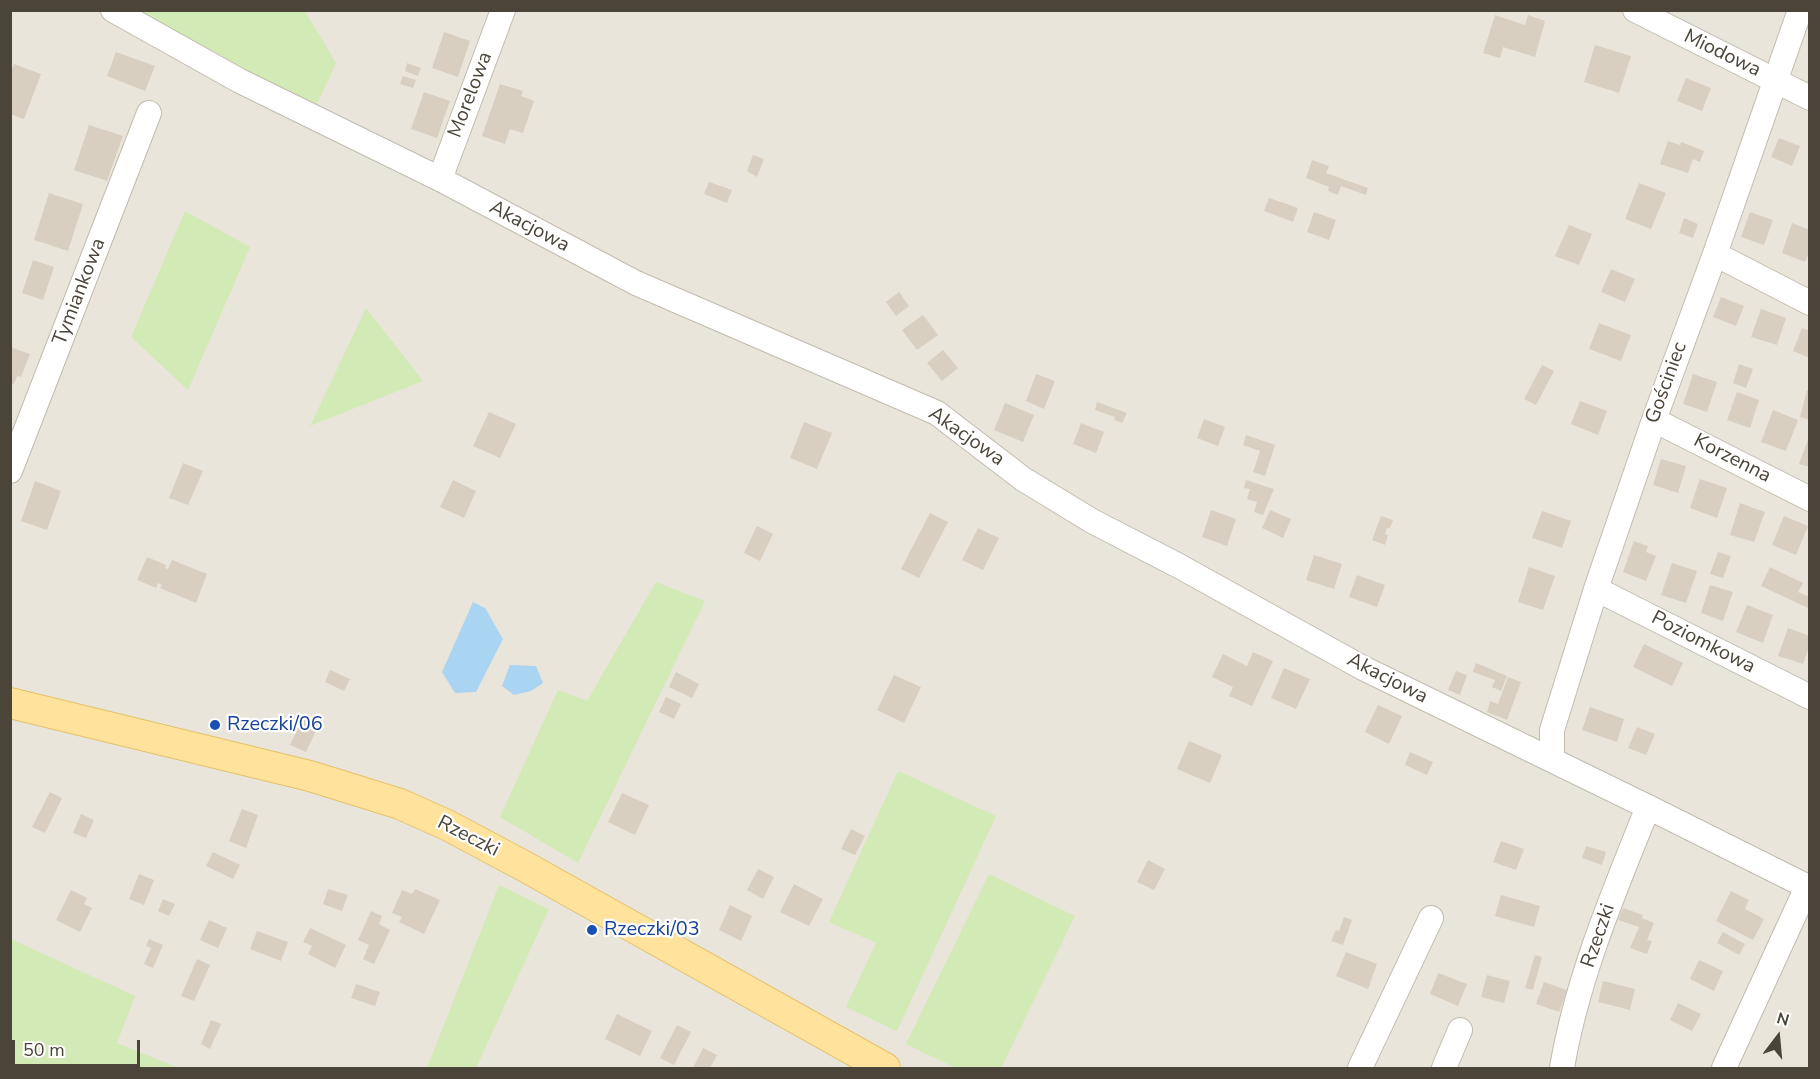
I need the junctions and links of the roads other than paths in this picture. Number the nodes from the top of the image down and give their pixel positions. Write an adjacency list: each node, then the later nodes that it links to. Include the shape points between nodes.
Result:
1 (113, 10): 8 (street, Akacjowa, via 240,81)
2 (503, 10): 8 (street, Morelowa)
3 (1635, 10): 5 (street, Miodowa)
4 (1800, 10): 5 (street, Gościniec)
5 (1775, 80): 6 (street, Miodowa); 9 (street, Gościniec)
6 (1809, 98)
7 (149, 113): 12 (street, Tymiankowa)
8 (440, 179): 17 (street, Akacjowa, via 636,283 937,413 1023,479 1092,521 1363,668)
9 (1715, 254): 10 (street); 11 (street, Gościniec)
10 (1809, 303)
11 (1654, 420): 13 (street, Korzenna); 14 (street, Gościniec)
12 (10, 471)
13 (1809, 499)
14 (1596, 590): 15 (street, Poziomkowa); 17 (street, Gościniec, via 1552,730)
15 (1809, 697)
16 (10, 703): 22 (main road, Rzeczki, via 310,776 400,804 524,866)
17 (1552, 760): 18 (street, Akacjowa)
18 (1648, 807): 19 (street, Akacjowa); 25 (street, Rzeczki, via 1576,1002)
19 (1808, 888): 26 (street, Akacjowa)
20 (1431, 918): 23 (street)
21 (1460, 1030): 24 (street)
22 (885, 1068)
23 (1360, 1068)
24 (1444, 1068)
25 (1562, 1068)
26 (1724, 1068)

